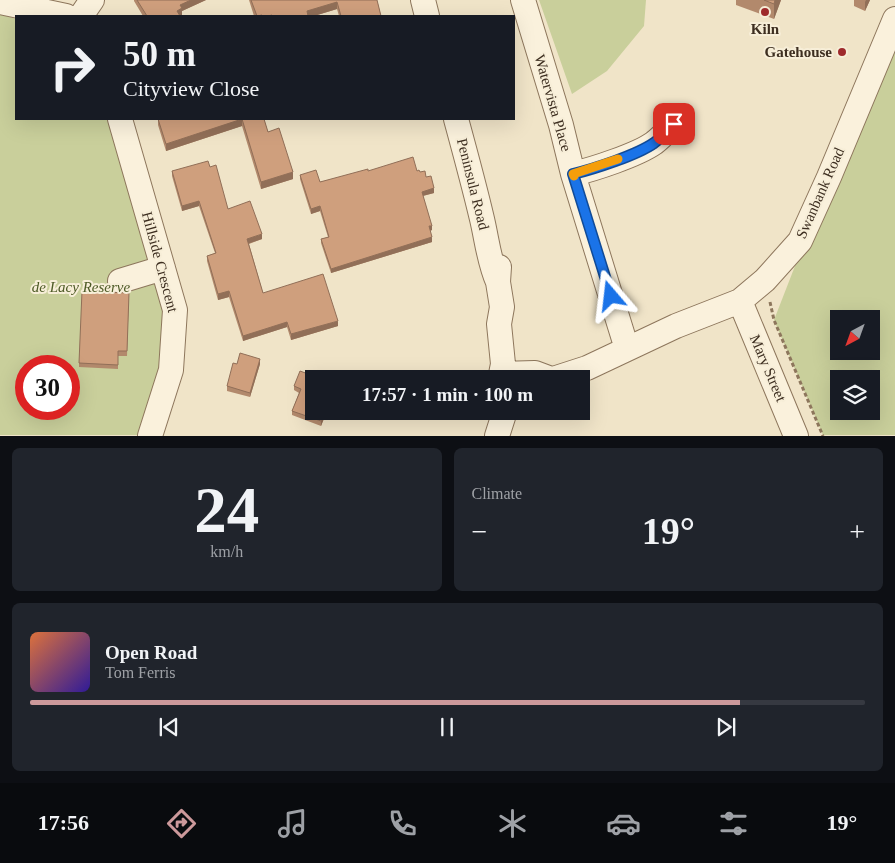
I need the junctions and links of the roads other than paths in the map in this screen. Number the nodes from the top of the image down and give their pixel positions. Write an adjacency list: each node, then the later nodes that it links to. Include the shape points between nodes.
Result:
1 (92, 0): 6 (street)
2 (423, 0): 7 (street)
3 (523, 0): 12 (street, Watervista Place)
4 (0, 2): 5 (street)
5 (61, 15)
6 (82, 15)
7 (427, 15)
8 (895, 18): 15 (street, Swanbank Road, via 800,241 765,280)
9 (120, 120): 13 (street, Hillside Crescent)
10 (456, 120): 17 (street, Peninsula Road, via 490,249 491,267 498,282)
11 (674, 124): 12 (street, via 653,144)
12 (573, 174): 16 (street, Watervista Place)
13 (163, 268): 14 (street); 21 (street, Hillside Crescent, via 175,310 171,370)
14 (120, 281)
15 (740, 300): 16 (street, Swanbank Road); 24 (street, Mary Street)
16 (628, 349): 18 (street, Swanbank Road)
17 (505, 370)
18 (581, 370)
19 (487, 420): 22 (street)
20 (502, 420): 23 (street)
21 (150, 436)
22 (482, 436)
23 (497, 436)
24 (796, 436)

